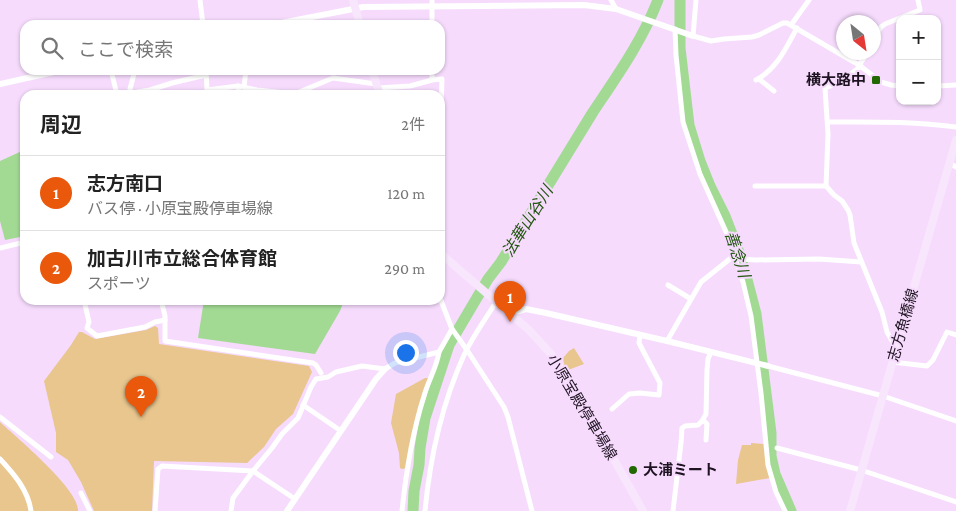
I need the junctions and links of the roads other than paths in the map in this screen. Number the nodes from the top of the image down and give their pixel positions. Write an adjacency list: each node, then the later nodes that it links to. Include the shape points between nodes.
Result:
1 (200, 0): 10 (street)
2 (612, 0): 9 (street)
3 (696, 0): 18 (street)
4 (809, 0): 14 (street)
5 (918, 0): 15 (street, via 920,10)
6 (432, 3): 7 (street); 8 (street, via 363,7); 13 (street)
7 (482, 3): 9 (street, via 584,5)
8 (354, 4): 11 (street); 12 (main road)
9 (616, 9): 17 (street)
10 (202, 20)
11 (291, 20)
12 (359, 20)
13 (432, 20)
14 (791, 25): 16 (street); 18 (street, via 783,23 759,35 743,38 711,41)
15 (881, 27)
16 (797, 28): 20 (street); 45 (street, via 780,59 757,80)
17 (676, 30): 18 (street); 56 (street, via 683,122 700,174)
18 (691, 35)
19 (863, 60): 20 (street)
20 (860, 66): 32 (street, via 882,82); 46 (street, via 839,83 825,88)
21 (40, 75): 30 (street)
22 (112, 75): 36 (street)
23 (134, 75): 37 (street)
24 (199, 75): 38 (street)
25 (206, 75): 39 (street)
26 (244, 75): 34 (street)
27 (374, 75): 35 (main road)
28 (432, 75): 29 (street)
29 (432, 80): 35 (street); 44 (street, via 442,79)
30 (0, 84)
31 (956, 85): 33 (street)
32 (896, 86)
33 (941, 86)
34 (240, 87): 40 (street); 41 (street); 42 (street)
35 (378, 89): 43 (street, via 333,78)
36 (116, 90)
37 (130, 90)
38 (150, 90)
39 (207, 90)
40 (220, 90)
41 (240, 90)
42 (257, 90)
43 (303, 90)
44 (442, 90)
45 (774, 91)
46 (828, 122): 47 (street, via 925,123); 52 (street)
47 (956, 127)
48 (956, 140): 49 (main road, 志方魚橋線)
49 (954, 149): 50 (main road, 志方魚橋線)
50 (952, 165): 70 (main road, 志方魚橋線)
51 (755, 186): 52 (street)
52 (826, 186): 57 (street, via 848,210 852,237)
53 (20, 243): 54 (street)
54 (0, 248)
55 (445, 257): 60 (main road, 小原宝殿停車場線)
56 (736, 258): 57 (street); 59 (street, via 731,258 701,282); 75 (street, via 749,309)
57 (862, 262): 70 (street)
58 (668, 285): 59 (street)
59 (691, 298): 69 (street)
60 (495, 301): 64 (main road, 小原宝殿停車場線); 71 (street)
61 (85, 305): 65 (street, via 87,328 97,336)
62 (162, 305): 65 (street)
63 (443, 305): 66 (street)
64 (509, 314): 67 (street, via 526,309); 103 (main road, 小原宝殿停車場線, via 539,340 564,372)
65 (165, 320): 78 (street, via 166,341 313,363)
66 (452, 329): 71 (street); 72 (street)
67 (640, 335): 69 (street); 81 (street, via 639,343 660,383 659,395 630,394)
68 (956, 335): 74 (street, via 947,332 927,366)
69 (667, 341): 73 (street)
70 (896, 348): 74 (main road, 志方魚橋線)
71 (467, 350): 101 (street, via 446,401 430,468); 102 (street, via 508,417)
72 (439, 352): 77 (street, via 395,363); 100 (street, via 413,438)
73 (711, 352): 75 (street); 83 (street, via 707,370 707,410)
74 (892, 362): 79 (main road, 志方魚橋線)
75 (757, 364): 76 (street); 105 (street, via 768,465)
76 (768, 366): 79 (street)
77 (385, 369): 80 (street, via 362,366 316,379); 85 (street)
78 (321, 373)
79 (883, 396): 84 (street); 91 (main road, 志方魚橋線)
80 (303, 405): 85 (street); 90 (street, via 298,418)
81 (612, 409)
82 (0, 417): 88 (street)
83 (703, 420): 86 (street, via 707,424); 104 (street, via 698,425 682,428)
84 (956, 421)
85 (341, 431): 93 (street)
86 (706, 440)
87 (777, 448): 91 (street)
88 (51, 457)
89 (0, 459): 95 (street, via 17,478)
90 (253, 470): 93 (street); 97 (street, via 162,466 158,469); 98 (street, via 233,498)
91 (861, 470): 94 (street); 106 (main road, 志方魚橋線)
92 (81, 493): 96 (street)
93 (295, 499): 99 (street)
94 (956, 502)
95 (32, 511)
96 (90, 511)
97 (155, 511)
98 (231, 511)
99 (287, 511)
100 (402, 511)
101 (425, 511)
102 (532, 511)
103 (643, 511)
104 (672, 511)
105 (785, 511)
106 (850, 511)

